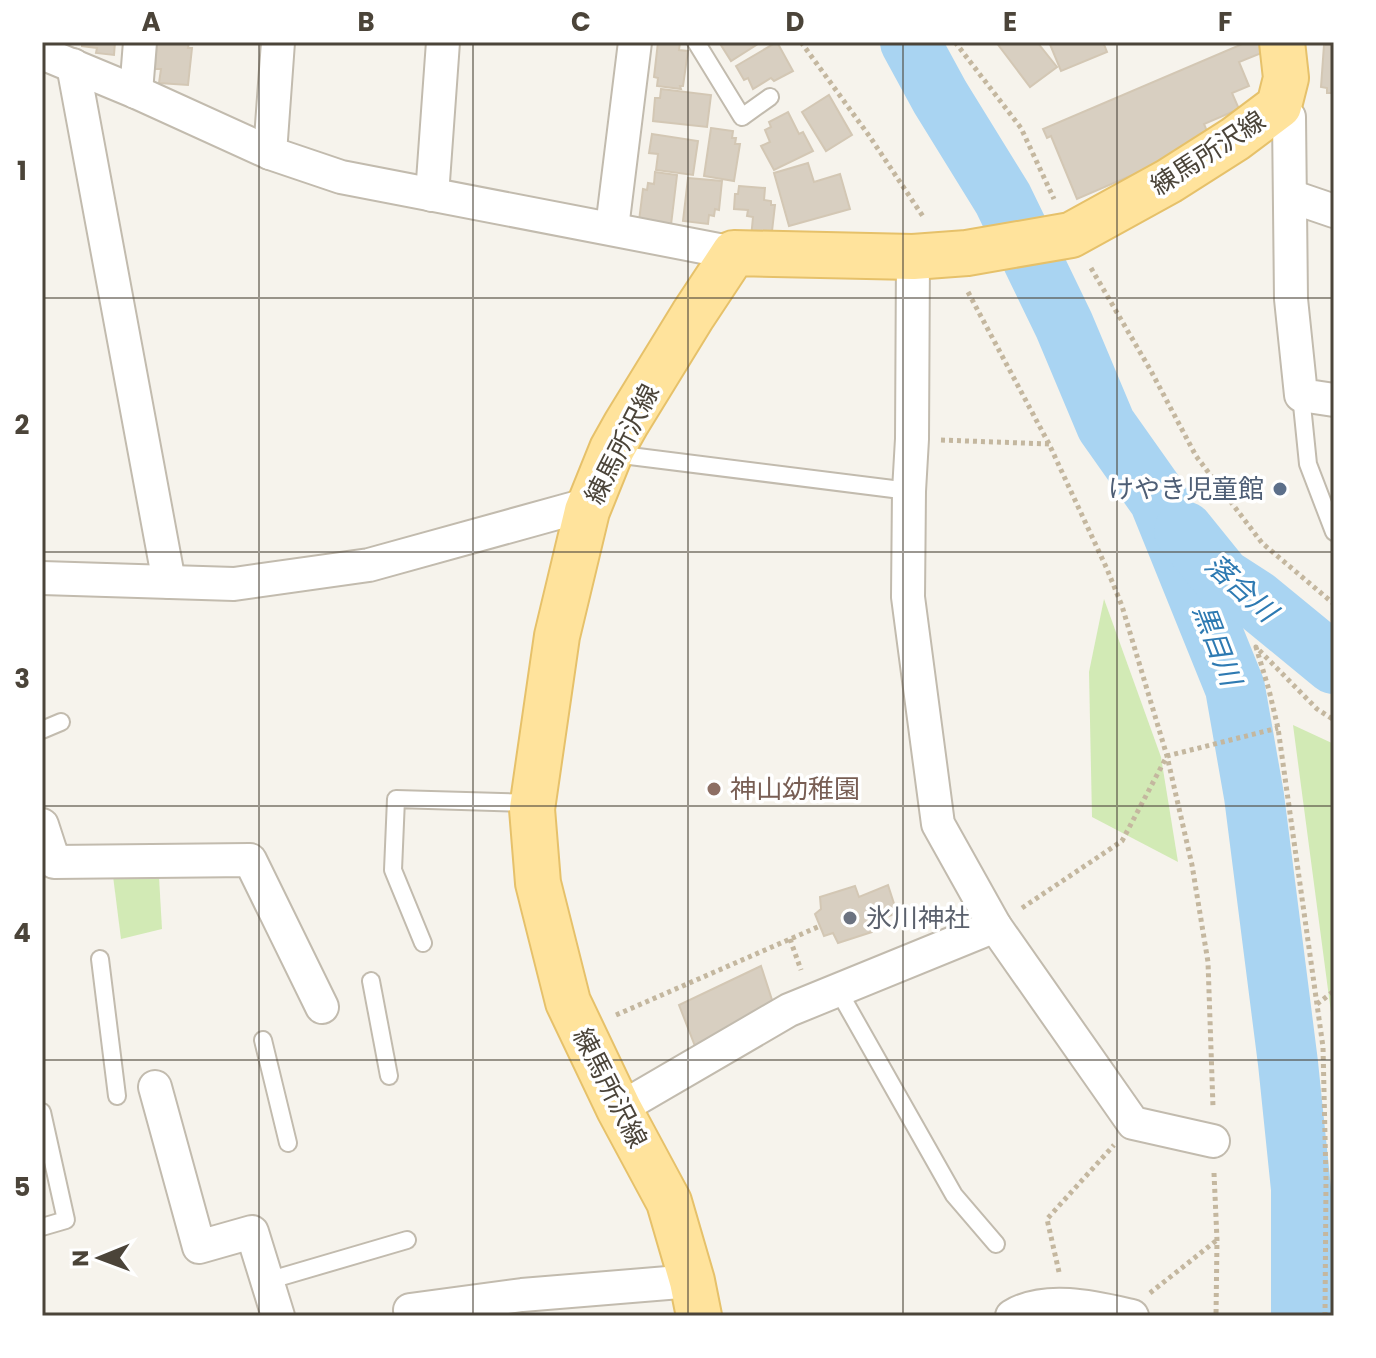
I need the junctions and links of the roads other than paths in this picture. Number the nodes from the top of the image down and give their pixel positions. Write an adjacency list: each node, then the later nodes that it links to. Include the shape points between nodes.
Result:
1 (140, 42): 9 (street)
2 (278, 42): 12 (street)
3 (443, 42): 13 (street)
4 (635, 42): 16 (street)
5 (696, 42): 10 (lane, via 742,117)
6 (1282, 42): 11 (main road, 練馬所沢線, via 1286,78)
7 (42, 53): 8 (street)
8 (73, 65): 9 (street); 26 (street)
9 (136, 92): 12 (street)
10 (770, 97)
11 (1279, 106): 14 (street, via 1289,117); 18 (main road, 練馬所沢線, via 1169,181 1071,235)
12 (270, 153): 13 (street, via 341,177)
13 (432, 195): 16 (street)
14 (1290, 196): 15 (street); 19 (street, via 1291,299)
15 (1334, 211)
16 (612, 228): 17 (street)
17 (734, 253): 18 (main road, 練馬所沢線); 21 (main road, 練馬所沢線)
18 (943, 255): 22 (street, via 912,439)
19 (1301, 395): 20 (street); 24 (lane, via 1308,464)
20 (1334, 400)
21 (612, 449): 22 (lane, via 622,455); 23 (main road, 練馬所沢線)
22 (909, 491): 31 (street, via 908,597 938,824)
23 (587, 511): 26 (street, via 575,508 369,565 234,584); 29 (main road, 練馬所沢線, via 557,636)
24 (1334, 532)
25 (42, 578): 26 (street)
26 (169, 582)
27 (61, 722): 28 (lane)
28 (42, 730)
29 (533, 803): 32 (lane, via 396,799 393,870); 41 (main road, 練馬所沢線, via 538,883 568,1002)
30 (42, 825): 36 (street, via 54,862 250,860)
31 (995, 926): 35 (street); 43 (street, via 1133,1123)
32 (423, 943)
33 (100, 959): 40 (lane)
34 (371, 981): 38 (lane)
35 (838, 990): 41 (street, via 789,1010); 47 (lane, via 954,1195)
36 (322, 1007)
37 (263, 1040): 44 (lane)
38 (389, 1076)
39 (155, 1087): 48 (street, via 199,1247 252,1232)
40 (117, 1096)
41 (619, 1109): 49 (main road, 練馬所沢線, via 669,1202)
42 (42, 1112): 45 (lane, via 66,1220)
43 (1213, 1141)
44 (288, 1143)
45 (42, 1227)
46 (407, 1240): 48 (lane)
47 (996, 1244)
48 (267, 1281): 52 (street)
49 (696, 1299): 51 (street, via 522,1295)
50 (1052, 1308): 53 (street); 54 (street)
51 (410, 1310)
52 (278, 1316)
53 (1012, 1316)
54 (1132, 1316)

